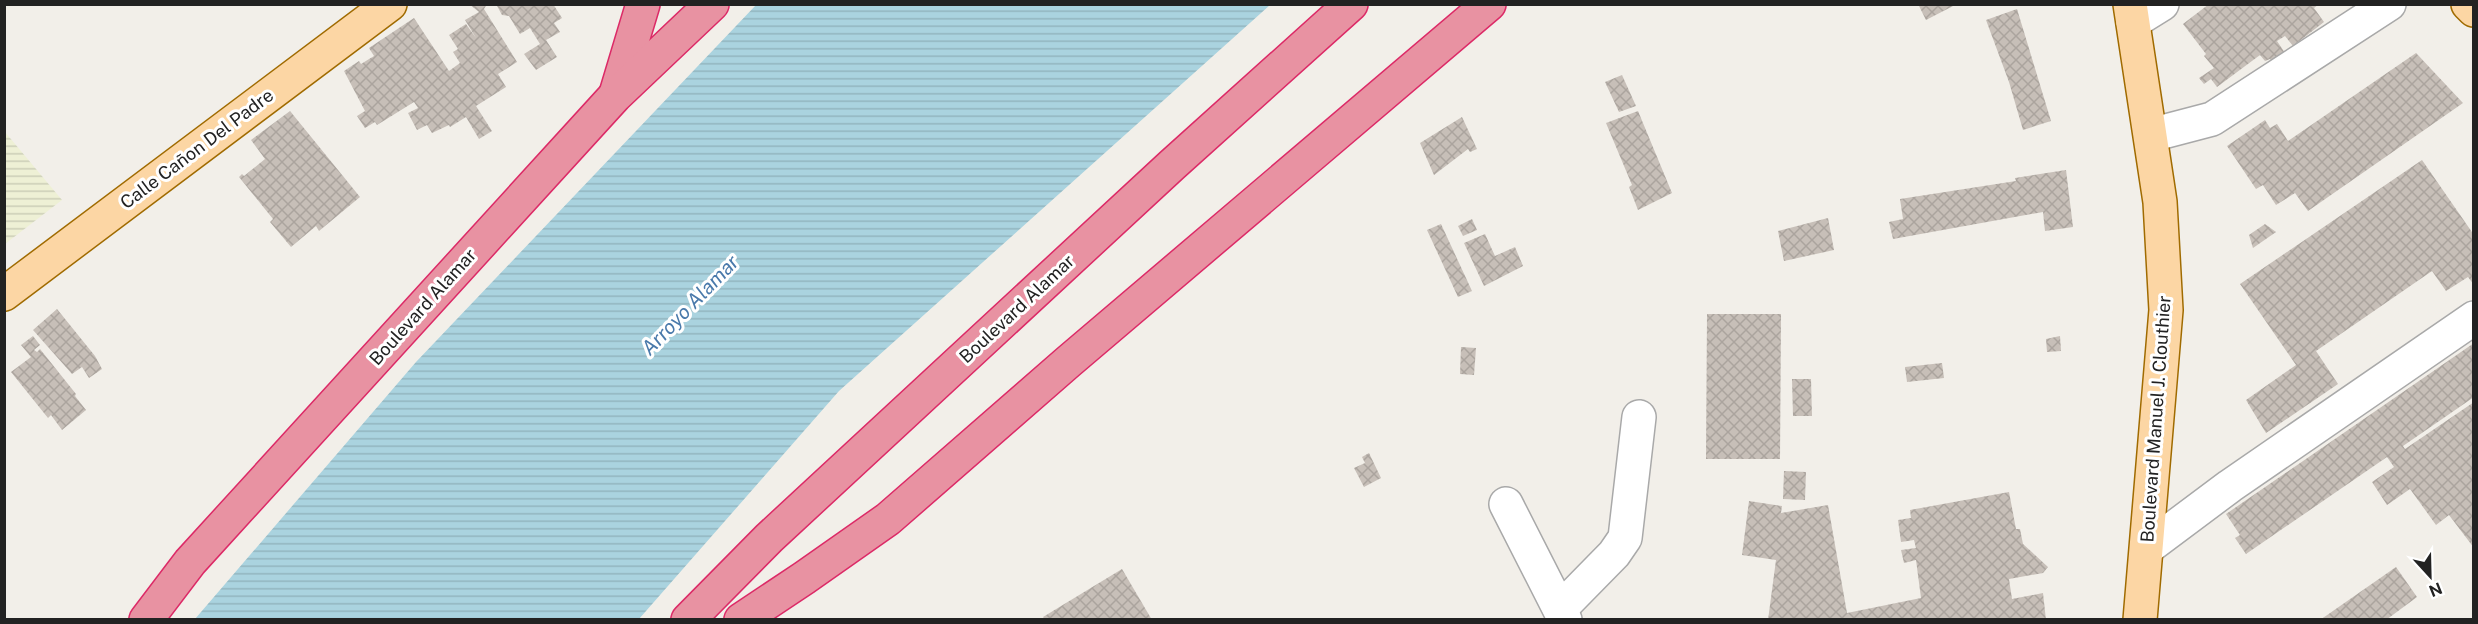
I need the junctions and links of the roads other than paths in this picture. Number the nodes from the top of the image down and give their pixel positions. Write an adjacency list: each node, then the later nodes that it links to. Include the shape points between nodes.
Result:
1 (390, 4): 13 (main road, Calle Cañon Del Padre)
2 (643, 4): 11 (highway)
3 (712, 4): 11 (highway, Boulevard Alamar)
4 (1351, 4): 20 (highway, Boulevard Alamar, via 770,538)
5 (1489, 4): 21 (highway, via 888,519)
6 (2162, 4): 10 (lane)
7 (2389, 4): 12 (lane, via 2212,119)
8 (2468, 4): 9 (main road)
9 (2474, 10)
10 (2132, 13): 12 (main road, Boulevard Manuel J. Clouthier)
11 (615, 96): 19 (highway, Boulevard Alamar, via 190,562)
12 (2151, 135): 17 (main road, Boulevard Manuel J. Clouthier, via 2160,202 2166,310)
13 (4, 294)
14 (2474, 318): 17 (lane)
15 (1639, 417): 18 (lane, via 1626,538)
16 (1506, 504): 18 (lane)
17 (2147, 548): 22 (main road, Boulevard Manuel J. Clouthier)
18 (1562, 614)
19 (146, 620)
20 (688, 620)
21 (741, 620)
22 (2140, 620)

